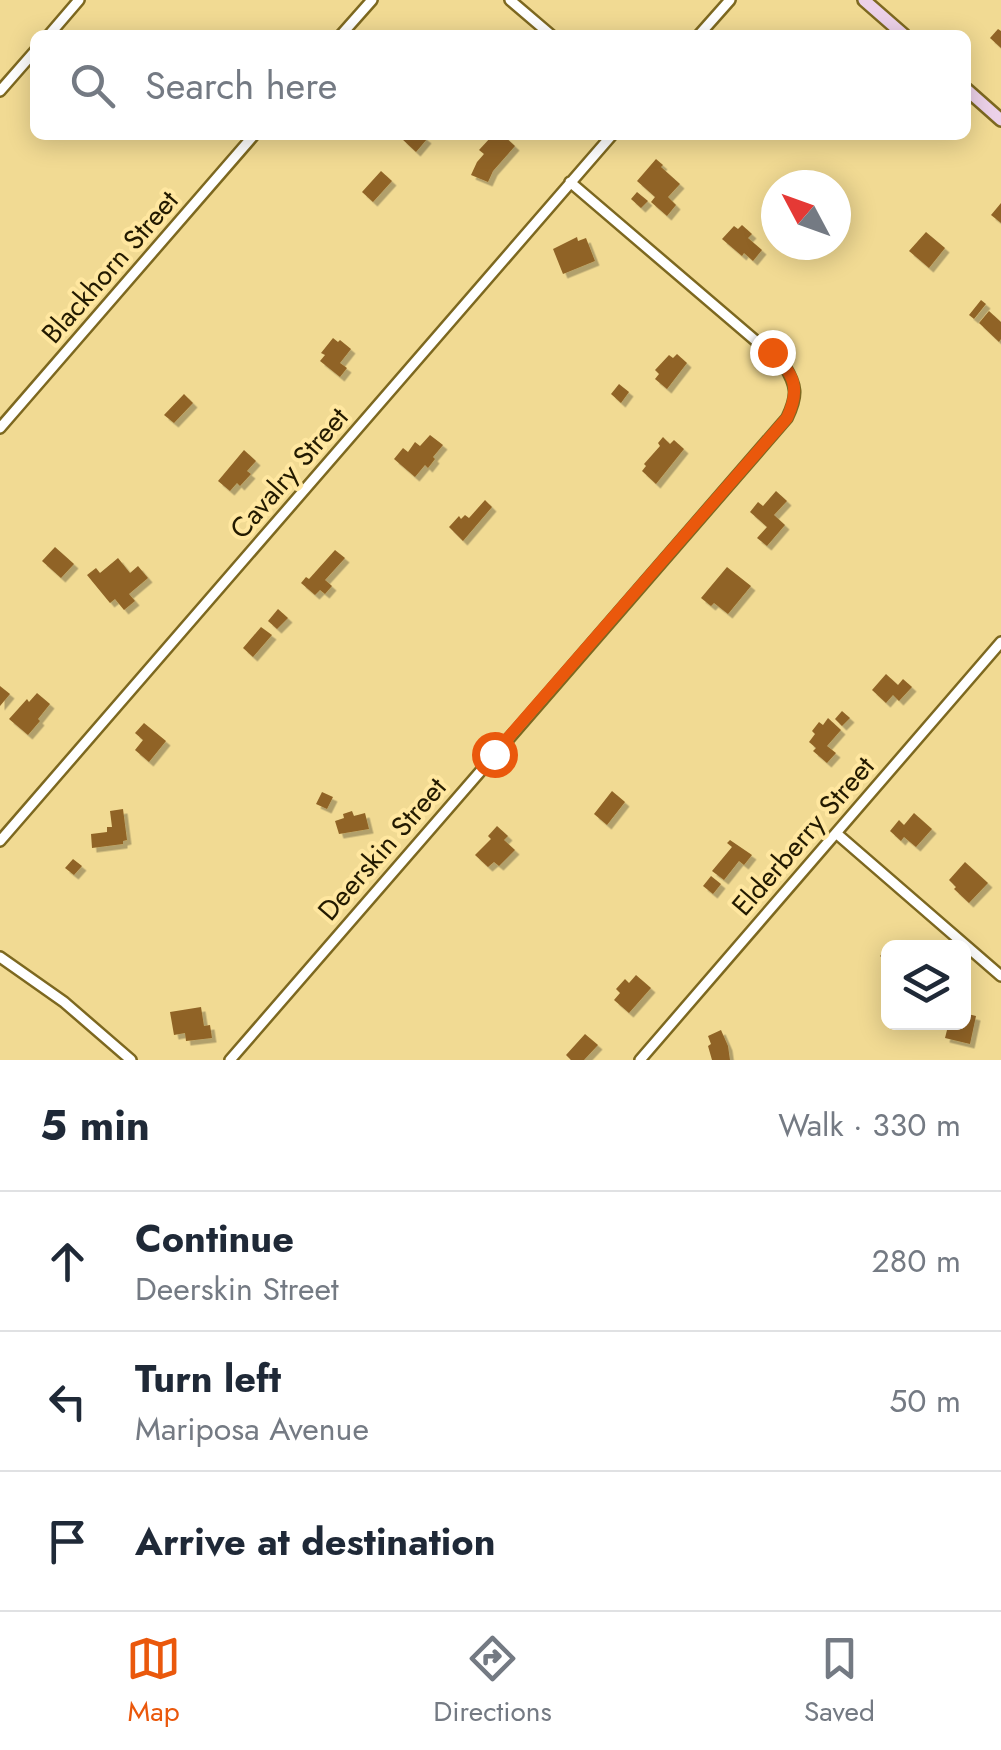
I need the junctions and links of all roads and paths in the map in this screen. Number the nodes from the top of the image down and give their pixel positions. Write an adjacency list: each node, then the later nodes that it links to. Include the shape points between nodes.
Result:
1 (79, 0): 6 (street)
2 (372, 0): 7 (street)
3 (510, 0): 8 (street)
4 (730, 0): 9 (street)
5 (864, 0): 10 (main road)
6 (53, 30)
7 (345, 30)
8 (545, 30)
9 (703, 30)
10 (898, 30)
11 (30, 57): 12 (street)
12 (0, 91)
13 (971, 93): 14 (main road)
14 (1001, 120)
15 (250, 140): 18 (street, Blackhorn Street)
16 (608, 140): 17 (street, Cavalry Street)
17 (570, 182): 21 (street, Cavalry Street); 25 (street, Deerskin Street, via 772,352 792,378 794,402 787,418)
18 (0, 428)
19 (1001, 642): 20 (street, Elderberry Street)
20 (836, 833): 23 (street); 26 (street, Elderberry Street)
21 (0, 841)
22 (0, 957): 24 (street)
23 (1001, 976)
24 (131, 1060)
25 (230, 1060)
26 (640, 1060)

